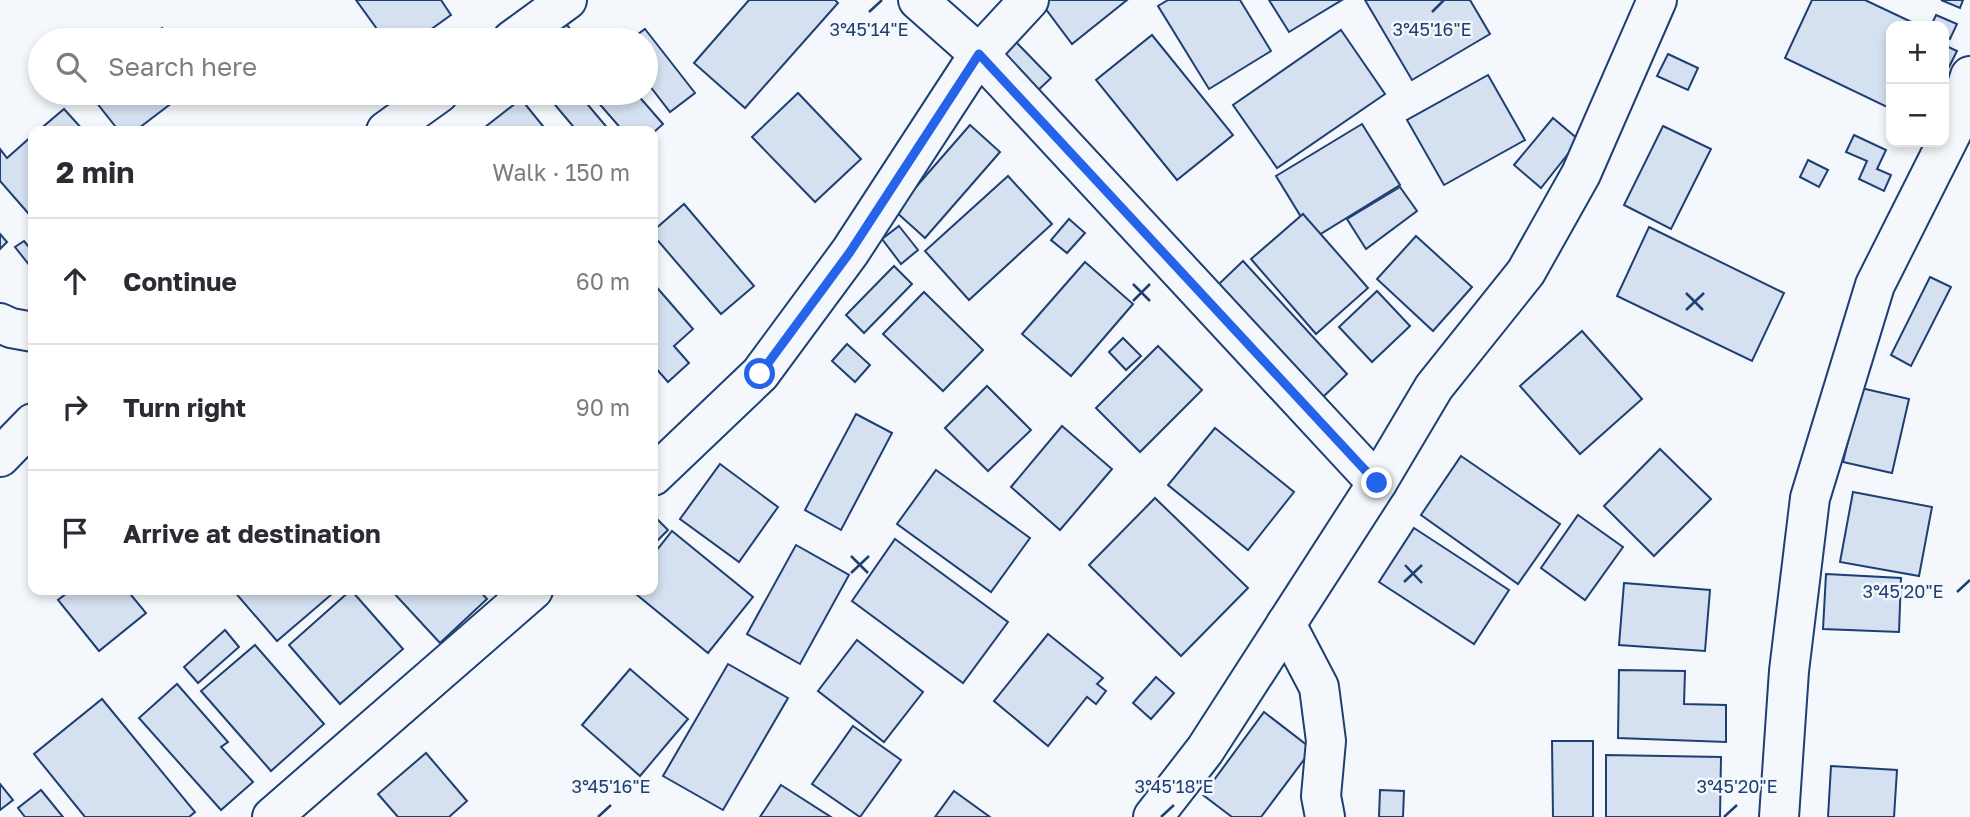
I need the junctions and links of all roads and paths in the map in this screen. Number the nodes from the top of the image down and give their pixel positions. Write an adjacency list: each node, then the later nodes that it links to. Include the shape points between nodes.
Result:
1 (567, 0): 5 (street)
2 (918, 0): 6 (street)
3 (1029, 0): 6 (street)
4 (1657, 0): 16 (street, via 1581,174 1526,272 1434,387)
5 (528, 28)
6 (979, 54): 15 (street, via 850,252 760,374); 16 (street)
7 (1970, 76): 10 (street)
8 (422, 105): 9 (street)
9 (393, 126)
10 (1961, 138): 22 (street, via 1875,285 1810,498 1789,671)
11 (0, 323): 12 (street)
12 (28, 331)
13 (28, 428): 14 (street)
14 (0, 457)
15 (658, 471)
16 (1377, 483): 18 (street)
17 (527, 595): 19 (street)
18 (1286, 624): 20 (street, via 1205,750); 21 (street, via 1319,687 1326,741 1321,796)
19 (272, 817)
20 (1153, 817)
21 (1325, 817)
22 (1779, 817)

